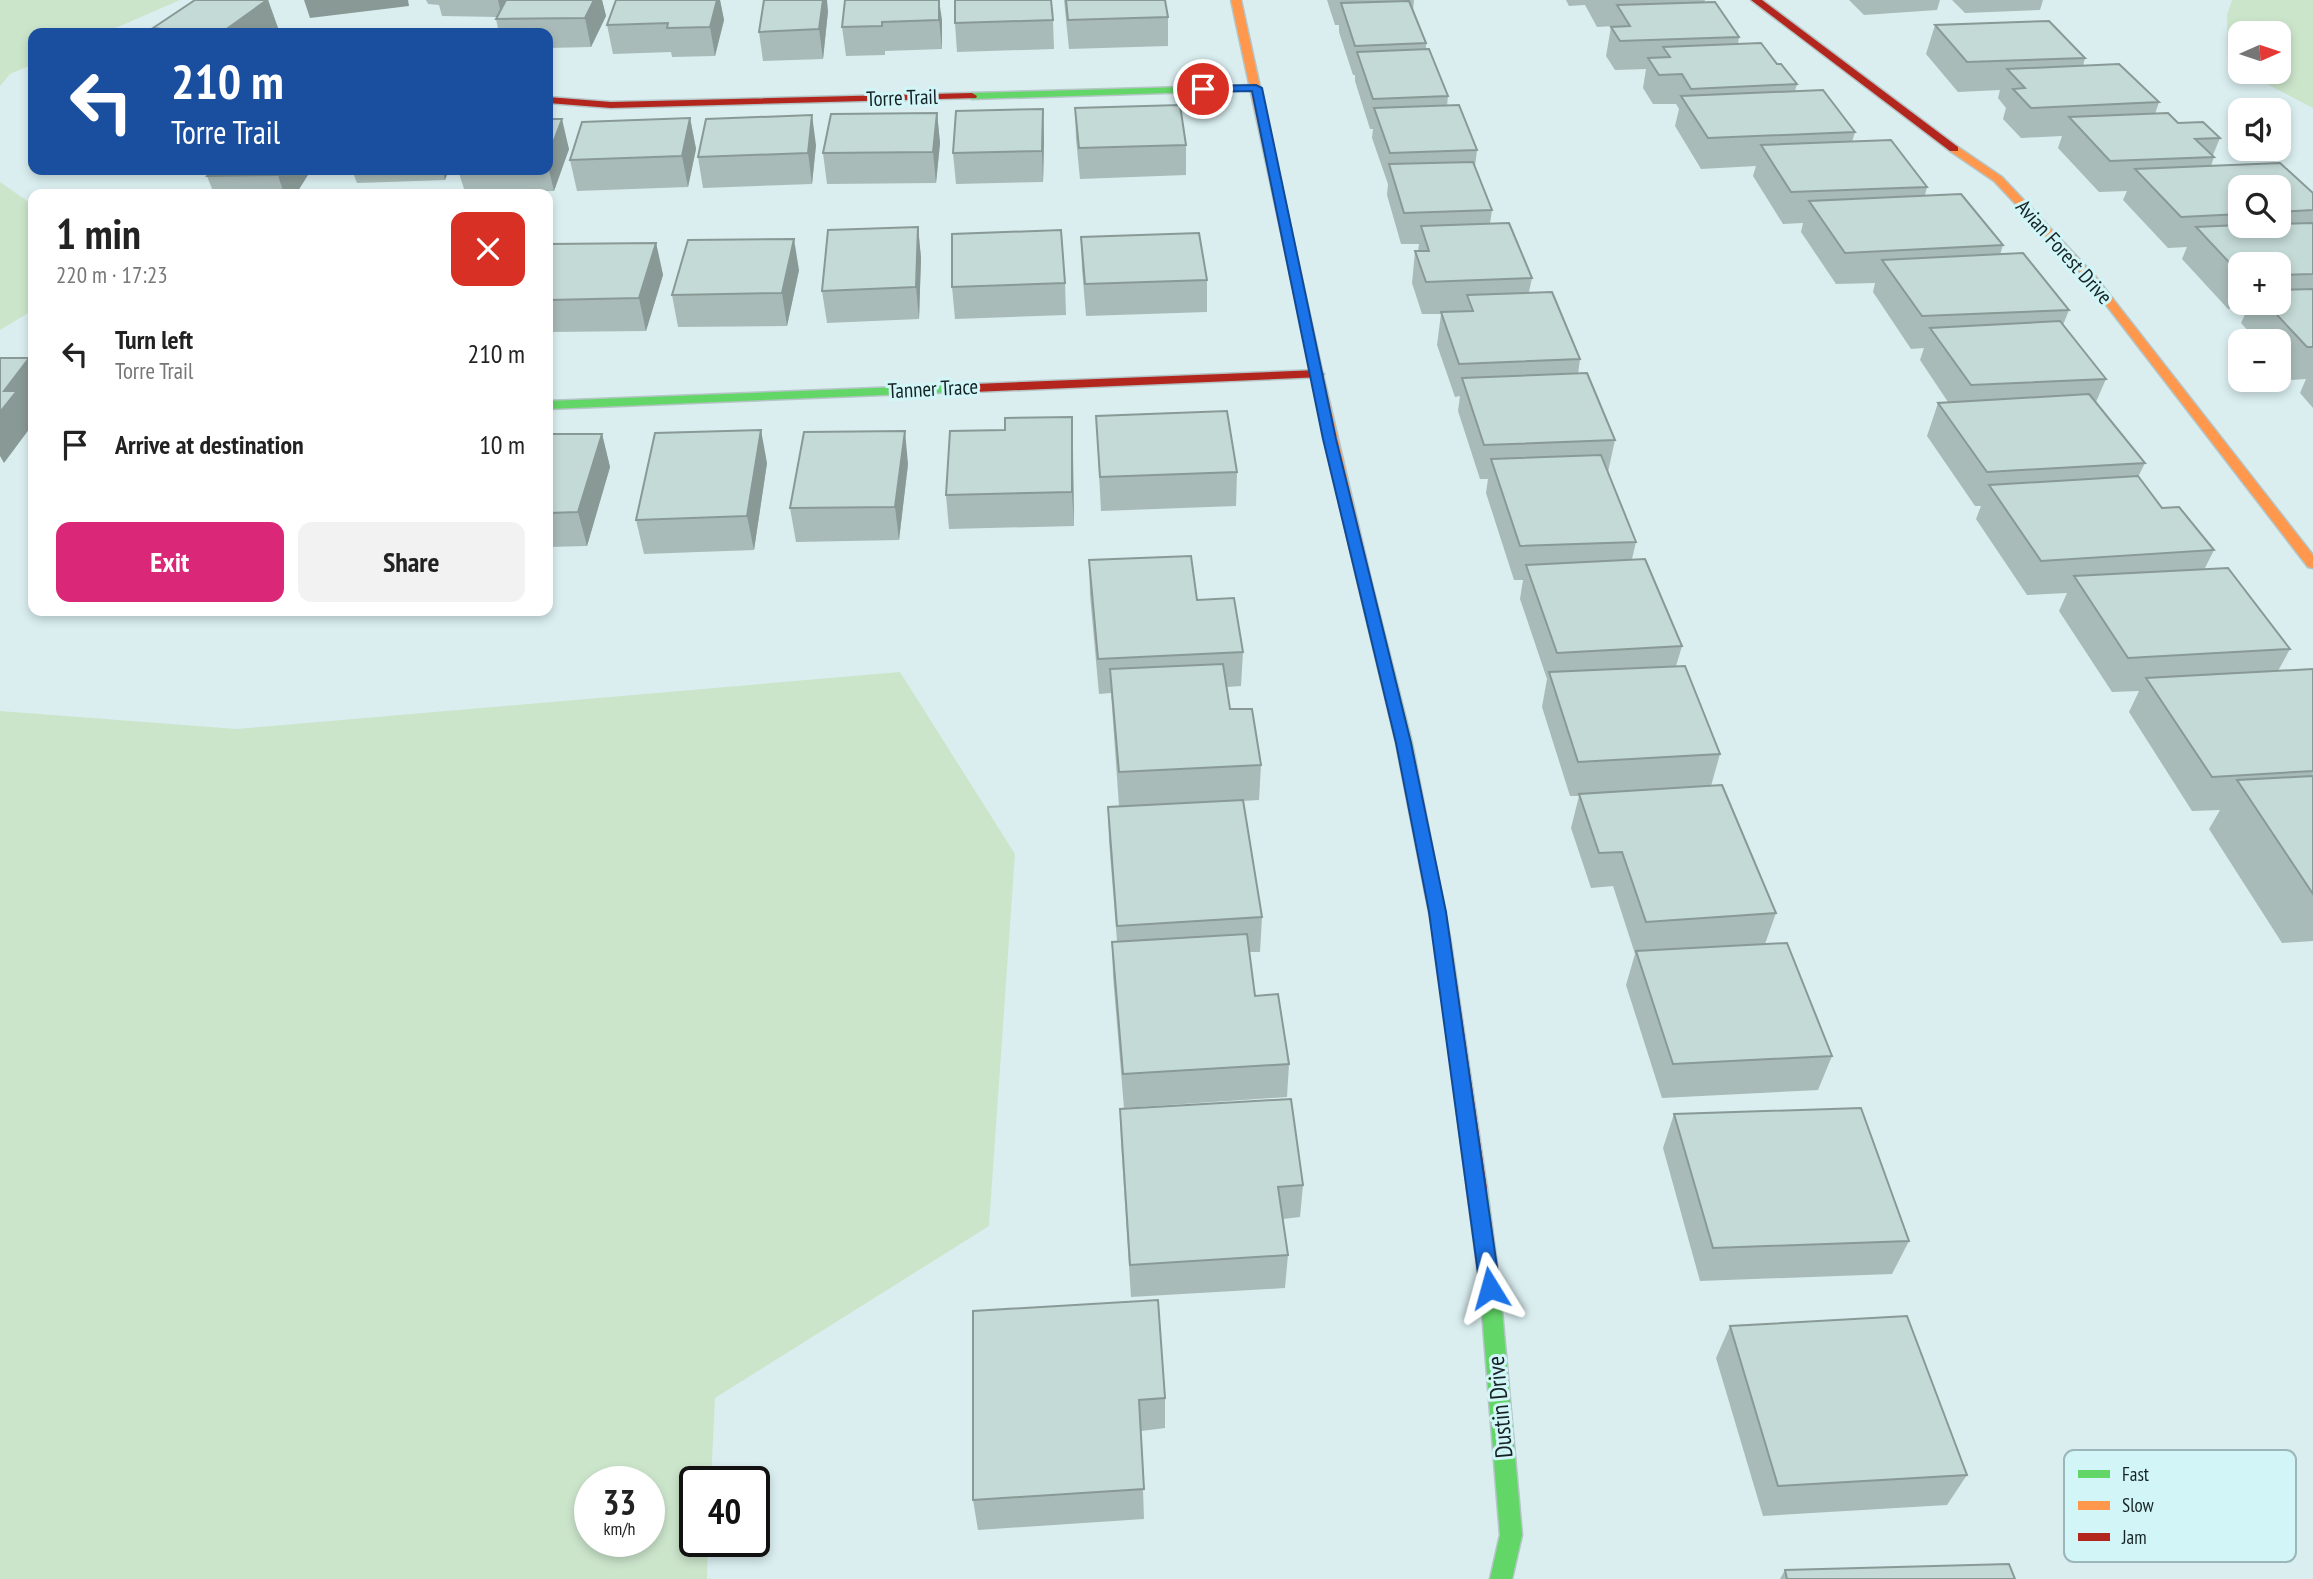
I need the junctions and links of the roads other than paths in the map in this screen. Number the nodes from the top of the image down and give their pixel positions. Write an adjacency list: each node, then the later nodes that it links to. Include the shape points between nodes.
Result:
1 (1236, 0): 3 (street, Dustin Drive)
2 (1756, 0): 7 (street, Avian Forest Drive, via 1998,179 2091,278)
3 (1256, 88): 4 (street, Torre Trail, via 695,104); 5 (street, Dustin Drive)
4 (553, 100)
5 (1318, 374): 6 (street, Tanner Trace); 8 (street, Dustin Drive, via 1329,439 1404,743 1442,937 1490,1288 1511,1535)
6 (553, 405)
7 (2313, 564)
8 (1501, 1579)

